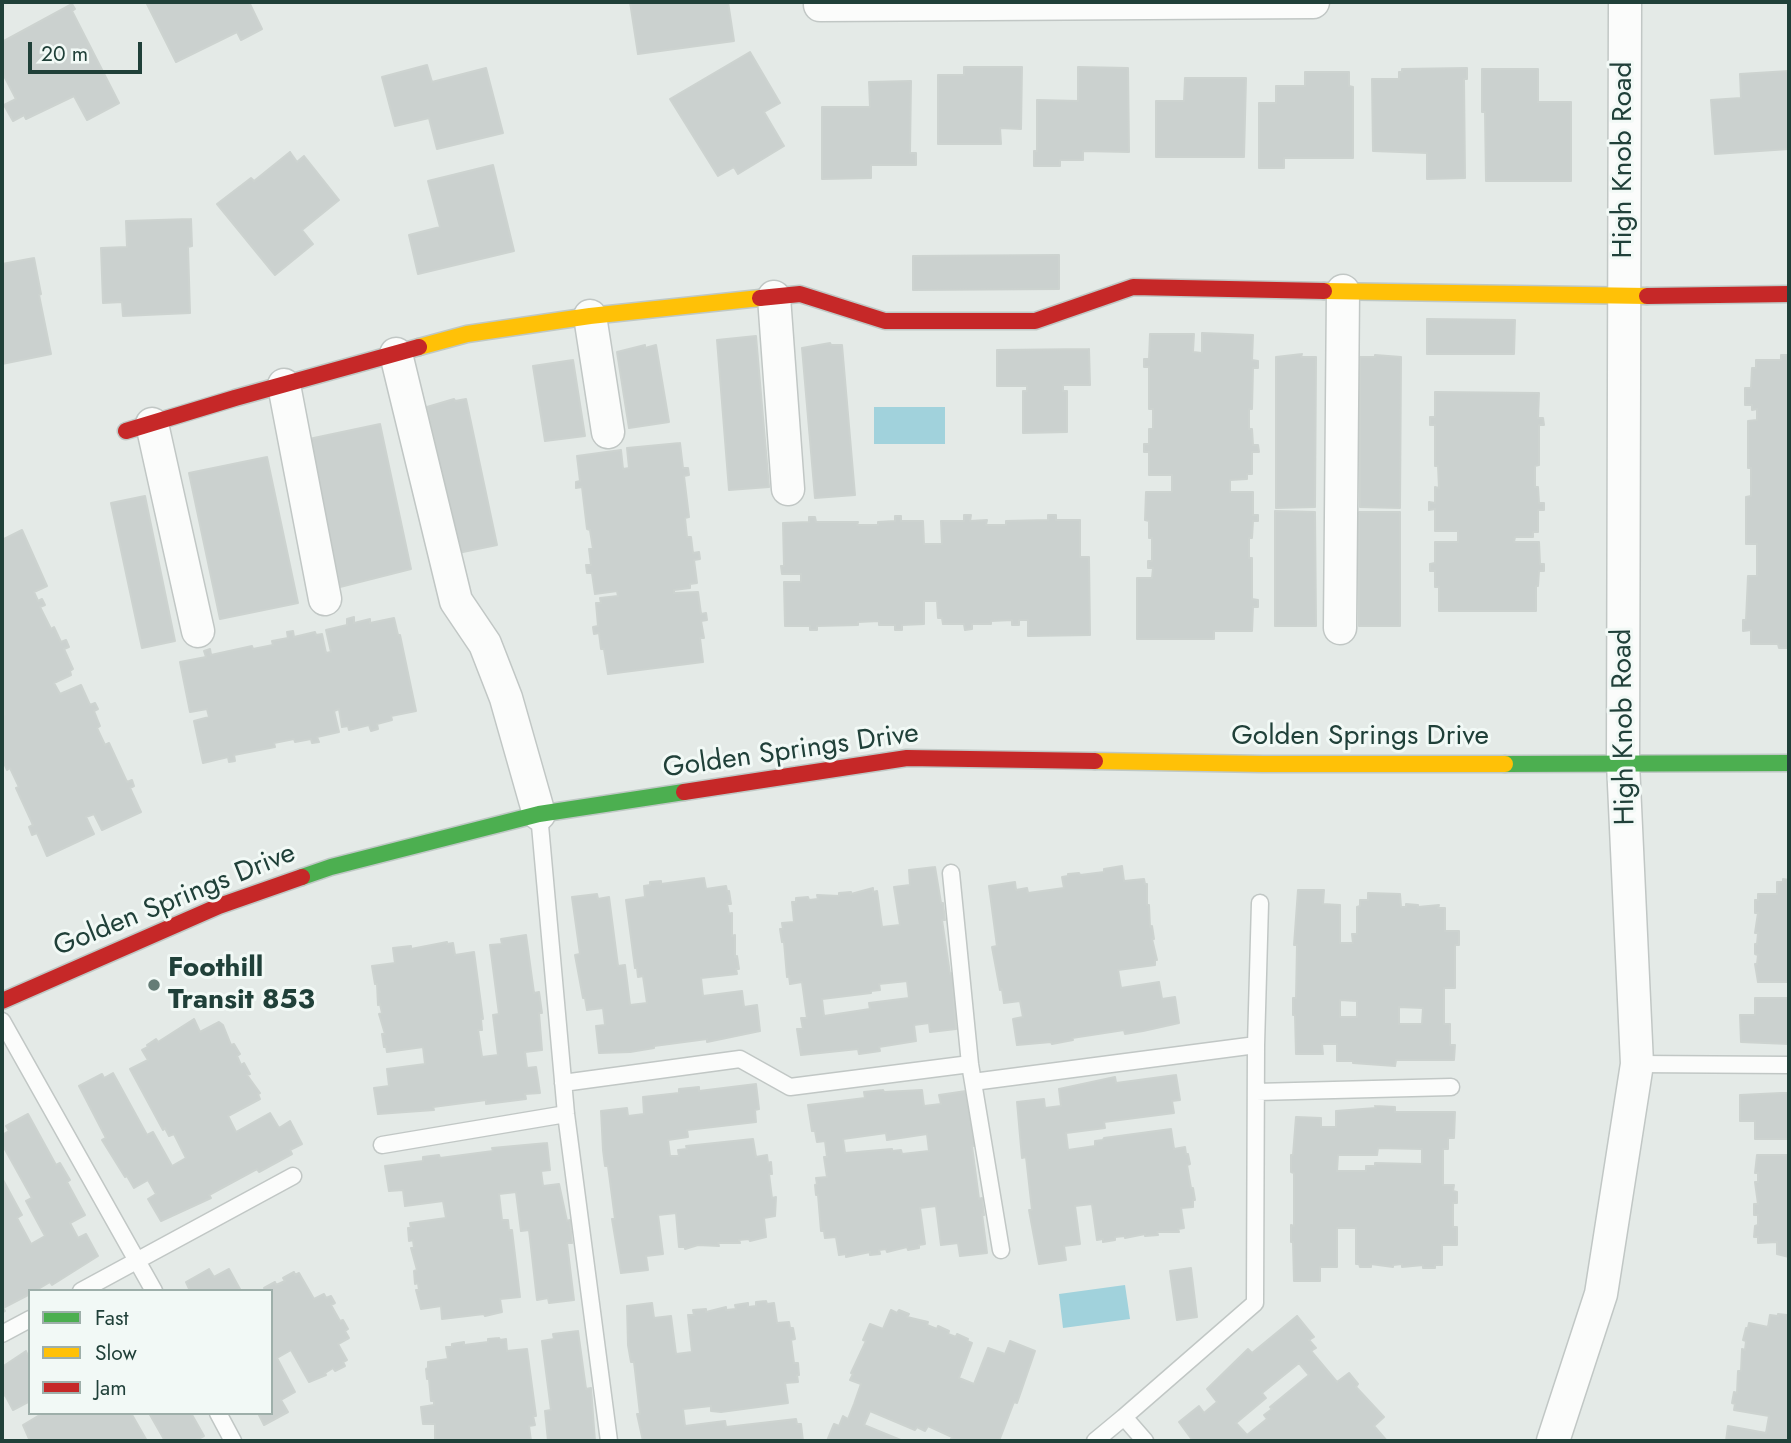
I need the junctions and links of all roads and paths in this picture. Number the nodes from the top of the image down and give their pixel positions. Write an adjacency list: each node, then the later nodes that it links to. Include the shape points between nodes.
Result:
1 (1313, 2): 3 (street)
2 (1625, 2): 6 (street, High Knob Road)
3 (820, 5)
4 (1343, 291): 6 (main road); 7 (main road, via 1133,287 1035,321 885,321 800,294); 15 (street)
5 (1789, 294): 6 (main road)
6 (1624, 296): 17 (street, High Knob Road)
7 (774, 297): 8 (main road); 13 (street)
8 (590, 316): 9 (main road, via 467,334); 12 (street)
9 (396, 354): 10 (main road); 19 (street, via 456,601 485,644 502,687)
10 (284, 385): 11 (main road); 14 (street)
11 (139, 427): 16 (street)
12 (608, 432)
13 (788, 489)
14 (326, 599)
15 (1340, 628)
16 (198, 631)
17 (1623, 763): 18 (main road, Golden Springs Drive); 19 (main road, Golden Springs Drive, via 1263,764 908,758); 26 (street, High Knob Road)
18 (1789, 763)
19 (540, 814): 22 (main road, Golden Springs Drive, via 331,867 231,901); 28 (lane)
20 (951, 873): 25 (lane)
21 (1260, 903): 24 (lane)
22 (2, 1001)
23 (2, 1021): 36 (lane)
24 (1256, 1045): 29 (lane); 31 (lane)
25 (970, 1064): 28 (lane, via 790,1087 740,1059); 29 (lane)
26 (1637, 1064): 27 (lane); 47 (street, High Knob Road, via 1601,1294)
27 (1789, 1065)
28 (563, 1083): 32 (lane)
29 (973, 1083): 35 (lane)
30 (1451, 1087): 31 (lane)
31 (1256, 1092): 42 (lane, via 1255,1303)
32 (566, 1114): 33 (lane); 44 (lane)
33 (382, 1145)
34 (293, 1176): 36 (lane)
35 (1001, 1250)
36 (137, 1260): 37 (lane); 38 (lane)
37 (85, 1289)
38 (153, 1289)
39 (28, 1320): 40 (lane)
40 (2, 1334)
41 (219, 1415): 43 (lane)
42 (1124, 1417): 45 (lane); 46 (lane)
43 (233, 1441)
44 (609, 1441)
45 (1095, 1441)
46 (1145, 1441)
47 (1553, 1441)

